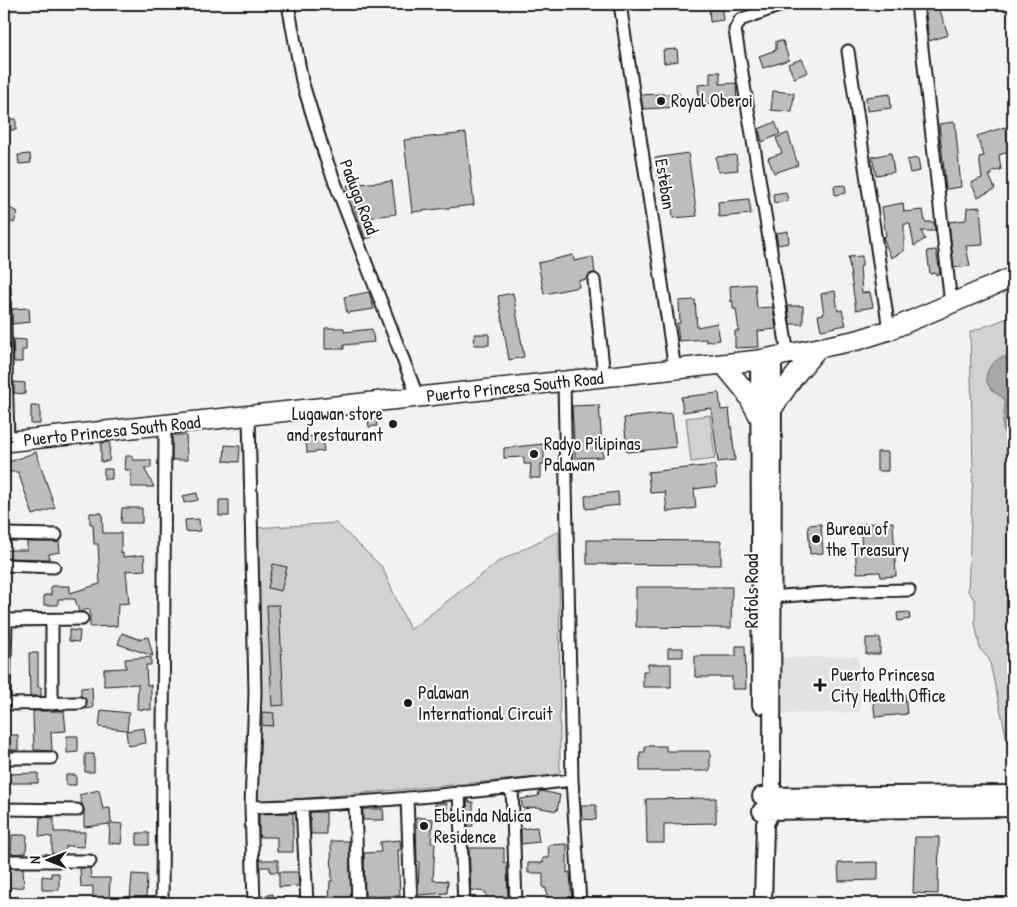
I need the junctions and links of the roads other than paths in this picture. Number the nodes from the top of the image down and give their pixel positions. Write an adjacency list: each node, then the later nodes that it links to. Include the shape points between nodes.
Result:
1 (288, 4): 17 (street, Paduga Road, via 302,81 326,160)
2 (620, 4): 14 (street, Esteban)
3 (784, 4): 12 (street, via 740,20 735,30)
4 (917, 4): 9 (street)
5 (848, 51): 10 (street)
6 (1013, 277): 9 (main road, Puerto Princesa South Road)
7 (594, 280): 15 (street)
8 (4, 287): 21 (street)
9 (950, 304): 10 (main road, Puerto Princesa South Road)
10 (889, 330): 11 (main road, Puerto Princesa South Road)
11 (818, 348): 12 (main road, Puerto Princesa South Road); 18 (main road)
12 (773, 357): 13 (main road, Puerto Princesa South Road); 18 (street, Rafols Road)
13 (723, 364): 14 (main road, Puerto Princesa South Road); 18 (main road)
14 (675, 370): 15 (main road, Puerto Princesa South Road)
15 (604, 377): 16 (main road, Puerto Princesa South Road)
16 (564, 382): 17 (main road, Puerto Princesa South Road); 36 (street)
17 (418, 398): 19 (main road, Puerto Princesa South Road)
18 (766, 412): 27 (street, Rafols Road)
19 (249, 416): 20 (main road, Puerto Princesa South Road); 43 (street, via 255,692)
20 (165, 426): 21 (main road, Puerto Princesa South Road); 50 (street)
21 (6, 442)
22 (4, 534): 23 (street)
23 (56, 535)
24 (4, 565): 25 (street)
25 (54, 567)
26 (909, 590): 27 (street)
27 (766, 597): 44 (street, Rafols Road)
28 (82, 619): 30 (street)
29 (5, 620): 30 (street); 32 (street)
30 (52, 620): 33 (street)
31 (80, 703): 33 (street)
32 (4, 704): 33 (street)
33 (52, 704)
34 (4, 758): 35 (street)
35 (51, 758)
36 (572, 780): 37 (street); 57 (street)
37 (512, 787): 38 (street); 56 (street)
38 (459, 792): 40 (street); 55 (street)
39 (1013, 794): 44 (street)
40 (407, 798): 41 (street); 54 (street)
41 (356, 802): 42 (street); 53 (street)
42 (302, 806): 43 (street); 52 (street)
43 (251, 807): 51 (street)
44 (766, 808): 45 (street); 58 (street, Rafols Road)
45 (1013, 808)
46 (4, 809): 47 (street)
47 (76, 810)
48 (4, 861): 49 (street)
49 (90, 861)
50 (162, 903)
51 (254, 903)
52 (307, 903)
53 (358, 903)
54 (411, 903)
55 (464, 903)
56 (516, 903)
57 (580, 903)
58 (763, 903)

